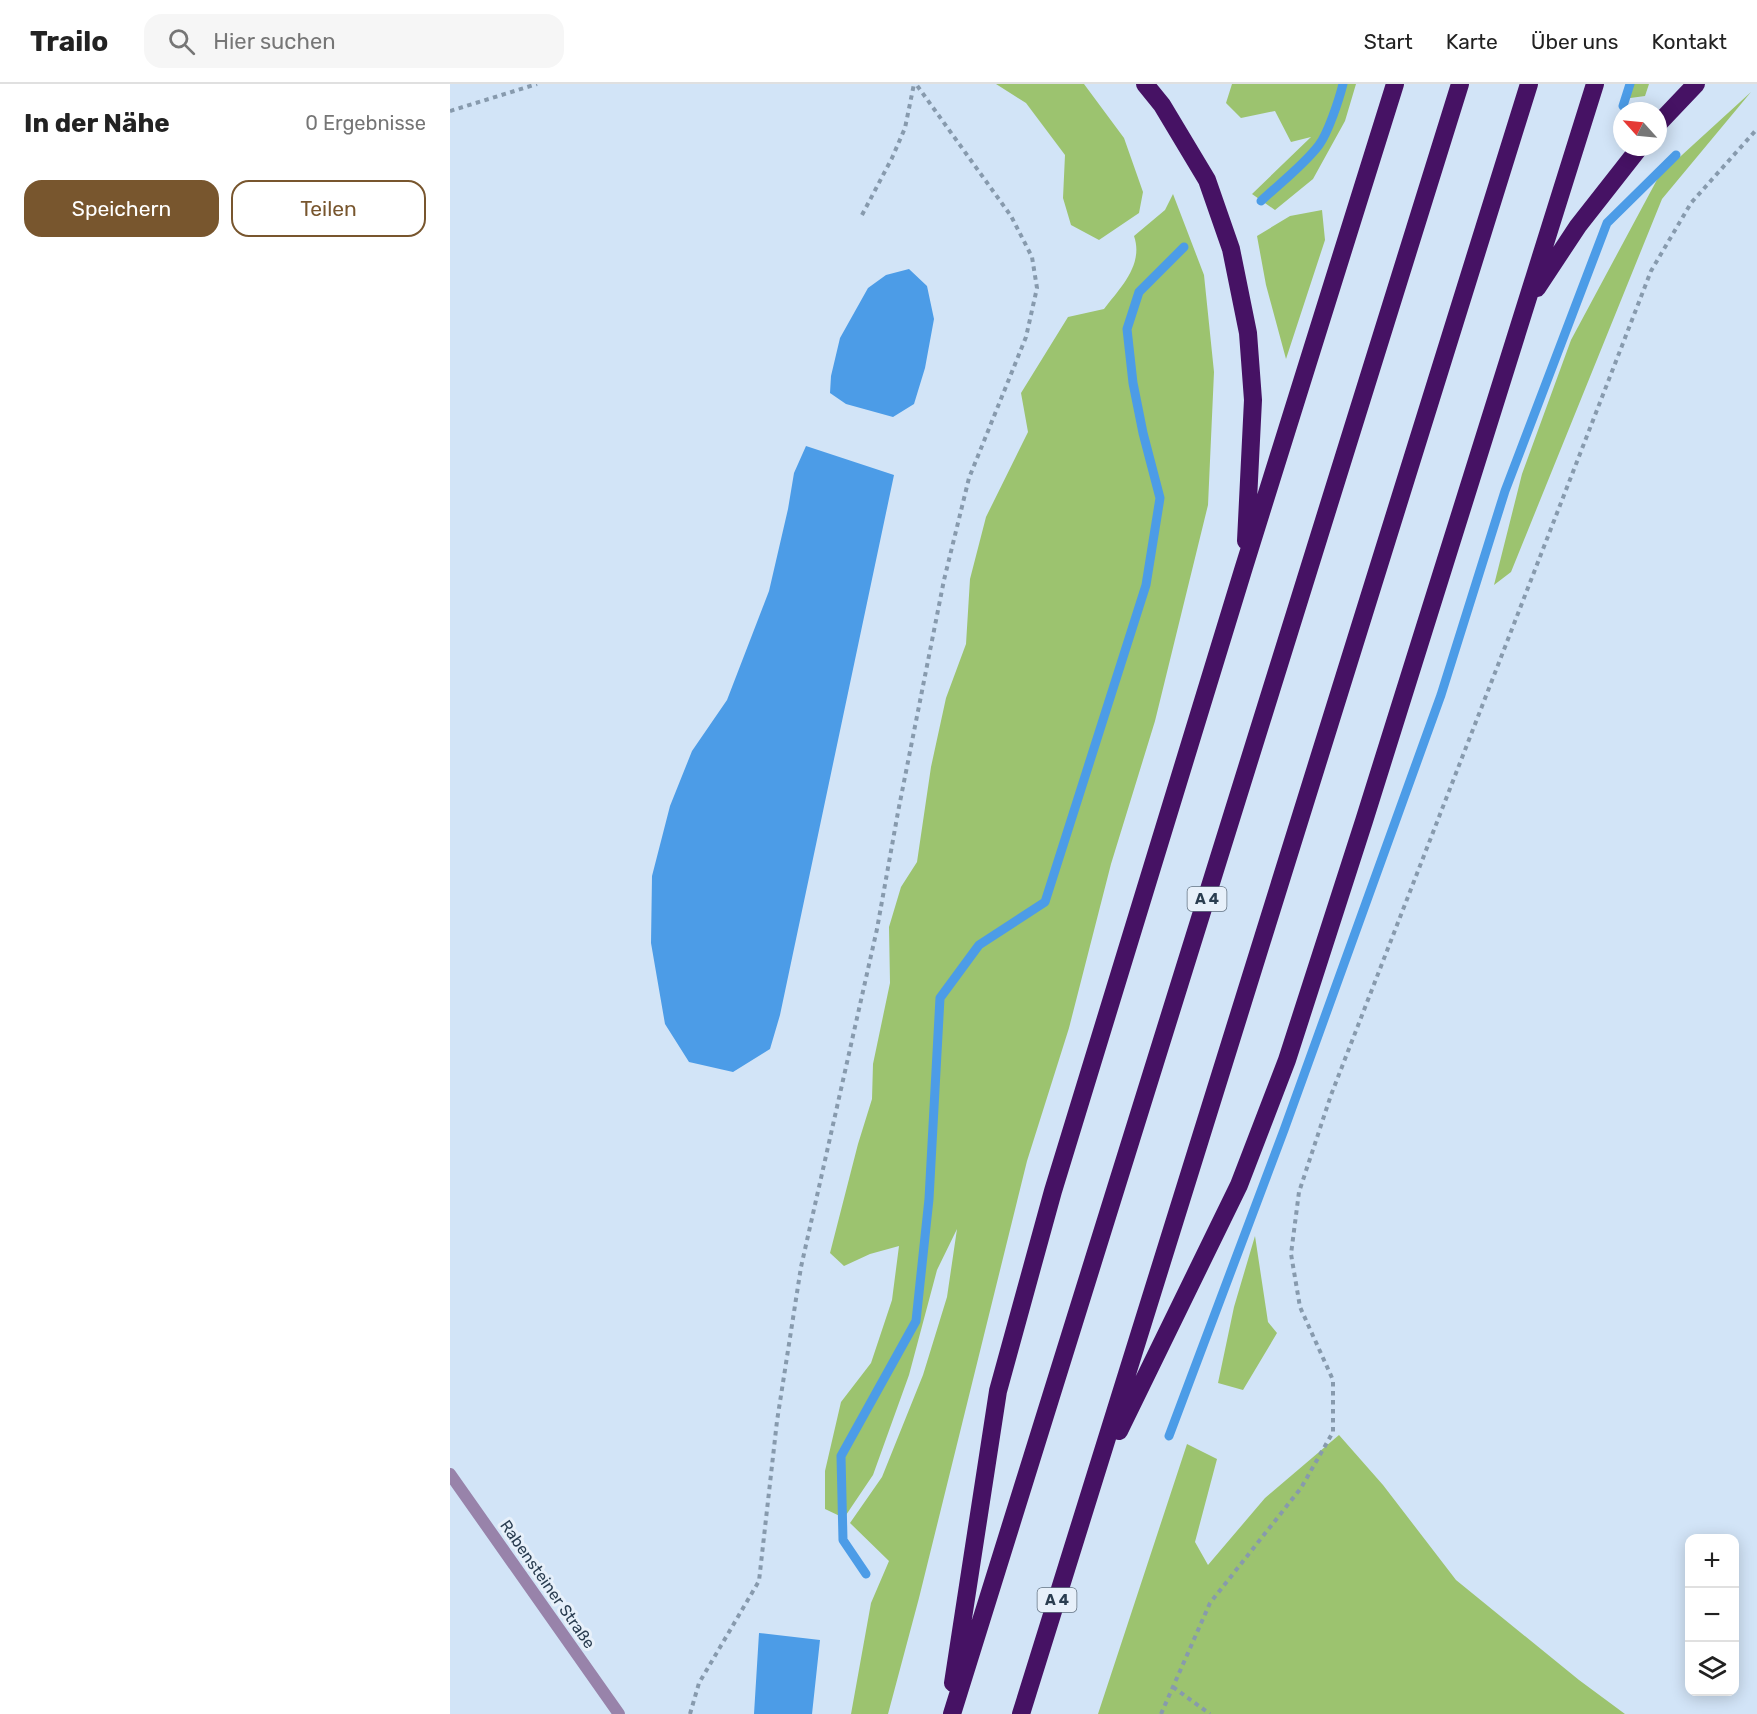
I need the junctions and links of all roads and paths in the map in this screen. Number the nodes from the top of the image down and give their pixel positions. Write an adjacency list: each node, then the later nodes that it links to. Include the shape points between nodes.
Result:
1 (537, 84): 9 (path)
2 (915, 84): 13 (path, via 905,128); 20 (path, via 1011,216 1032,256 1037,288 1026,337 969,478 944,580 877,929 801,1267 777,1421 759,1581 699,1683)
3 (1145, 84): 15 (highway, via 1207,180 1231,249 1248,333 1253,400)
4 (1395, 84): 15 (highway)
5 (1460, 84): 22 (highway, A 4)
6 (1529, 84): 17 (highway, A 4)
7 (1595, 84): 14 (highway)
8 (1696, 84): 10 (highway)
9 (450, 111)
10 (1667, 115)
11 (1757, 129): 18 (path, via 1691,203 1651,271 1330,1095 1299,1192 1291,1254 1300,1307 1332,1380 1333,1432 1301,1488 1210,1603)
12 (1633, 156): 14 (highway, via 1578,226)
13 (862, 215)
14 (1526, 305): 17 (highway, via 1287,1060 1239,1185)
15 (1244, 567): 21 (highway, via 1053,1191 998,1391)
16 (450, 1474): 19 (street, Rabensteiner Straße)
17 (1092, 1487): 23 (highway, A 4)
18 (1173, 1687): 24 (path); 25 (path)
19 (619, 1714)
20 (690, 1714)
21 (948, 1714)
22 (952, 1714)
23 (1021, 1714)
24 (1161, 1714)
25 (1210, 1714)

